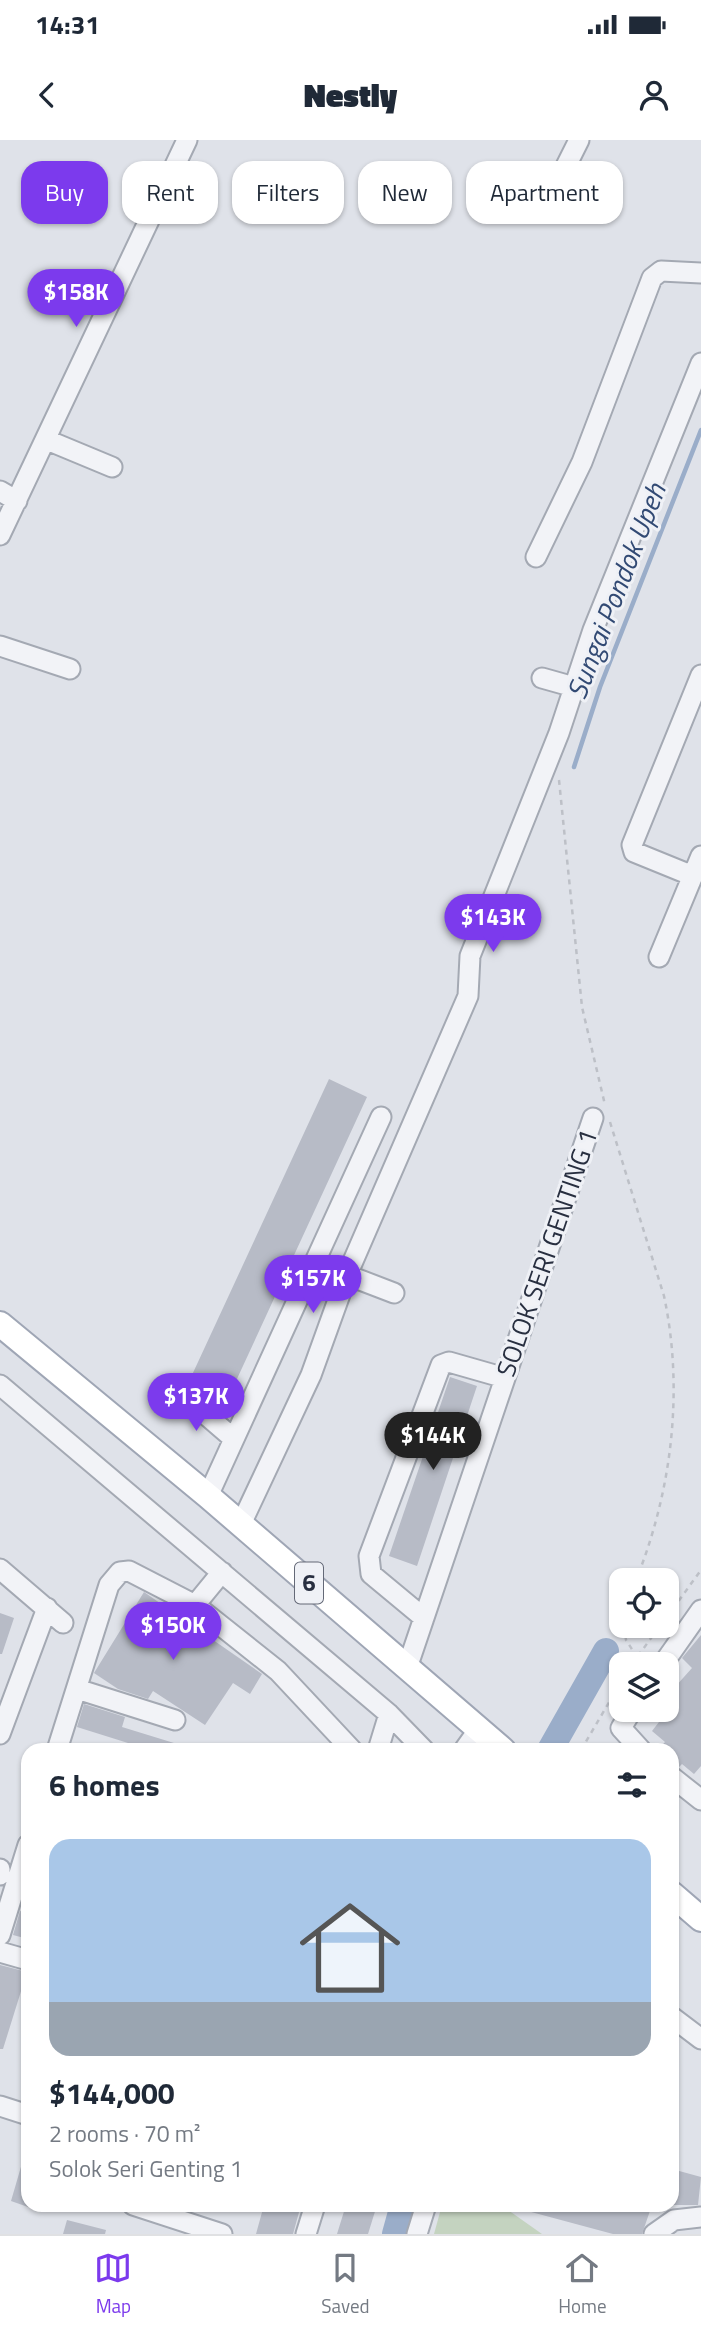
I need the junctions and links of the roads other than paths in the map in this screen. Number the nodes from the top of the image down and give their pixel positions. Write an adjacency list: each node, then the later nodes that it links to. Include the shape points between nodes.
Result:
1 (187, 140): 6 (street)
2 (579, 140): 3 (street)
3 (568, 161)
4 (701, 273): 10 (street, via 661,271 652,278 582,462)
5 (701, 363): 15 (street)
6 (47, 440): 7 (street); 8 (street)
7 (112, 467)
8 (8, 496): 9 (street)
9 (0, 535)
10 (536, 557)
11 (0, 646): 12 (street)
12 (70, 669)
13 (701, 675): 17 (street, via 632,848)
14 (542, 678): 15 (street)
15 (574, 687): 21 (street, via 470,956 468,996)
16 (701, 856): 17 (street)
17 (693, 876): 18 (street)
18 (659, 957)
19 (602, 1115): 24 (street, SOLOK SERI GENTING 1)
20 (381, 1118): 27 (street)
21 (347, 1275): 22 (street); 29 (street, via 311,1375)
22 (394, 1293)
23 (3, 1334): 28 (main road, 6)
24 (505, 1378): 35 (street, SOLOK SERI GENTING 1); 35 (street, via 449,1362 441,1365 369,1556 371,1574)
25 (0, 1385): 31 (street)
26 (184, 1396): 27 (street)
27 (234, 1439): 28 (street)
28 (208, 1496): 29 (main road, 6)
29 (241, 1524): 38 (main road, 6)
30 (0, 1569): 33 (street)
31 (222, 1572): 32 (street); 40 (street)
32 (195, 1605): 39 (street, via 129,1572 114,1577); 46 (street, via 278,1671)
33 (47, 1608): 36 (street); 44 (street)
34 (701, 1611): 37 (street)
35 (424, 1618): 38 (street, SOLOK SERI GENTING 1)
36 (63, 1623)
37 (672, 1652)
38 (407, 1668): 43 (main road, 6)
39 (76, 1689): 41 (street); 45 (street)
40 (389, 1714): 47 (street); 48 (street)
41 (175, 1720)
42 (625, 1722): 51 (street, via 621,1728)
43 (479, 1729): 49 (street); 50 (main road, 6)
44 (0, 1734)
45 (59, 1743)
46 (345, 1743)
47 (380, 1743)
48 (417, 1743)
49 (469, 1743)
50 (495, 1743)
51 (635, 1743)
52 (679, 1783): 53 (street)
53 (701, 1800)
54 (21, 1868): 59 (street)
55 (0, 1869): 56 (street)
56 (0, 1875)
57 (679, 1900): 58 (main road)
58 (701, 1919)
59 (0, 1935)
60 (0, 1952): 61 (street)
61 (21, 1958)
62 (679, 2022): 63 (street)
63 (701, 2039)
64 (0, 2106): 65 (street)
65 (21, 2113)
66 (154, 2212): 70 (street)
67 (313, 2212): 71 (street)
68 (424, 2212): 72 (street)
69 (701, 2217): 73 (street, via 674,2220)
70 (222, 2234)
71 (306, 2234)
72 (418, 2234)
73 (653, 2234)

